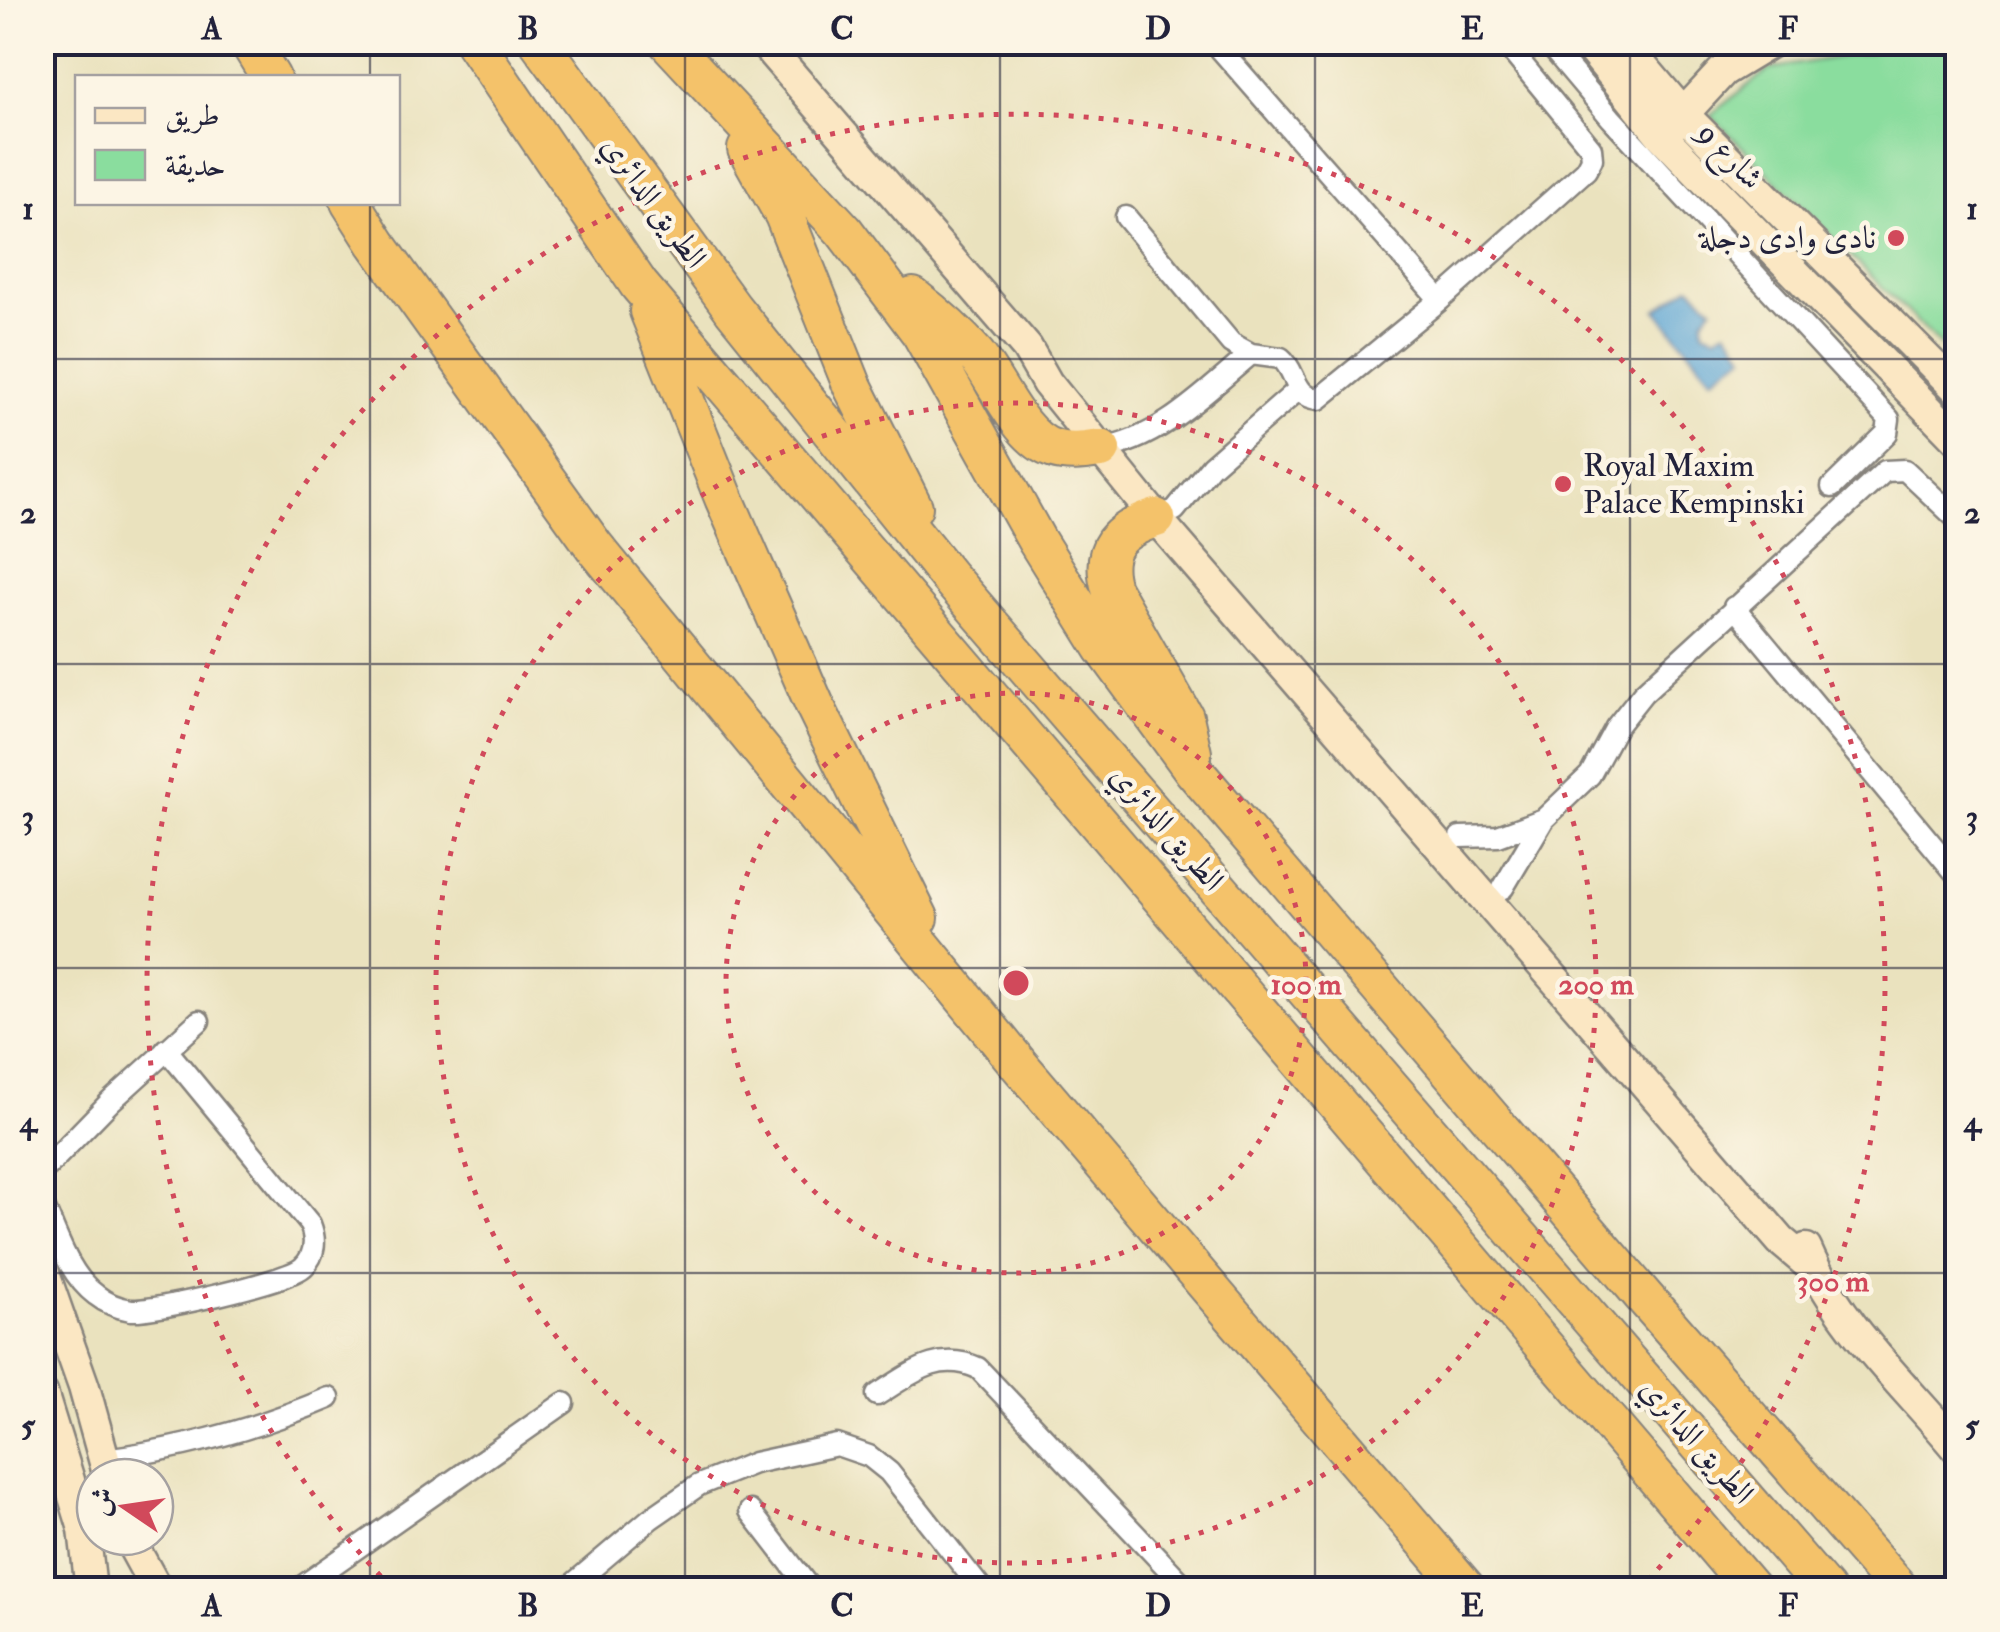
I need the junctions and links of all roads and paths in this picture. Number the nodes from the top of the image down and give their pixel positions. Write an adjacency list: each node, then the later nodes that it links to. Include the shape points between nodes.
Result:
1 (249, 42): 12 (highway)
2 (474, 42): 18 (highway, الطريق الدائري)
3 (539, 42): 28 (highway, الطريق الدائري, via 733,310)
4 (668, 42): 13 (highway, الطريق الدائري)
5 (763, 42): 24 (street, via 1027,348 1047,383)
6 (1214, 42): 19 (street)
7 (1504, 42): 19 (street, via 1584,138 1592,159 1578,181)
8 (1547, 42): 25 (street, via 1889,419 1887,433)
9 (1586, 42): 14 (street, شارع 9)
10 (1622, 42): 14 (street, شارع 9)
11 (1772, 42): 14 (street, via 1723,71)
12 (269, 75)
13 (709, 86): 17 (highway, الطريق الدائري); 28 (highway, via 784,215 852,385)
14 (1672, 125): 22 (street, شارع 9); 23 (street, شارع 9)
15 (352, 205): 35 (highway, via 594,546)
16 (1126, 217): 20 (street, via 1231,343)
17 (874, 268): 24 (highway, via 977,356 1040,442 1069,452); 30 (highway, الطريق الدائري, via 921,332 1104,647)
18 (639, 285): 35 (highway, via 816,708); 59 (highway, الطريق الدائري)
19 (1440, 300): 21 (street, via 1323,396 1314,399)
20 (1251, 354): 21 (street, via 1281,358); 24 (street, via 1161,428)
21 (1300, 389): 26 (street)
22 (1958, 390)
23 (1958, 440)
24 (1109, 448): 26 (street)
25 (1832, 487)
26 (1166, 514): 30 (highway, via 1115,541 1105,570 1190,730); 32 (street)
27 (1958, 520): 29 (street, via 1905,470 1884,471)
28 (948, 576): 60 (highway, الطريق الدائري)
29 (1734, 607): 31 (street, via 1644,693 1590,775); 33 (street)
30 (1194, 770): 61 (highway, الطريق الدائري)
31 (1544, 819): 32 (street, via 1498,836); 34 (street)
32 (1452, 842): 34 (street); 41 (street, via 1781,1241)
33 (1958, 876)
34 (1503, 888): 41 (street, via 1795,1232)
35 (953, 984): 58 (highway)
36 (199, 1021): 37 (street)
37 (166, 1049): 38 (street); 39 (street, via 310,1224 314,1246 308,1261 290,1275 240,1288 155,1308 120,1308 82,1283)
38 (42, 1172)
39 (42, 1202)
40 (42, 1268): 47 (street)
41 (1813, 1268): 46 (street, via 1870,1348)
42 (42, 1393): 51 (street, via 84,1529)
43 (878, 1395): 57 (street, via 930,1363 956,1360 978,1368)
44 (329, 1398): 48 (street)
45 (564, 1404): 53 (street)
46 (1958, 1449)
47 (103, 1457)
48 (147, 1457)
49 (750, 1512): 55 (street)
50 (139, 1557): 52 (street)
51 (91, 1590)
52 (157, 1590)
53 (298, 1590)
54 (566, 1590): 56 (street, via 700,1485 754,1463 837,1445 889,1472)
55 (811, 1590)
56 (982, 1590)
57 (1188, 1590)
58 (1467, 1590)
59 (1752, 1590)
60 (1824, 1590)
61 (1900, 1590)

